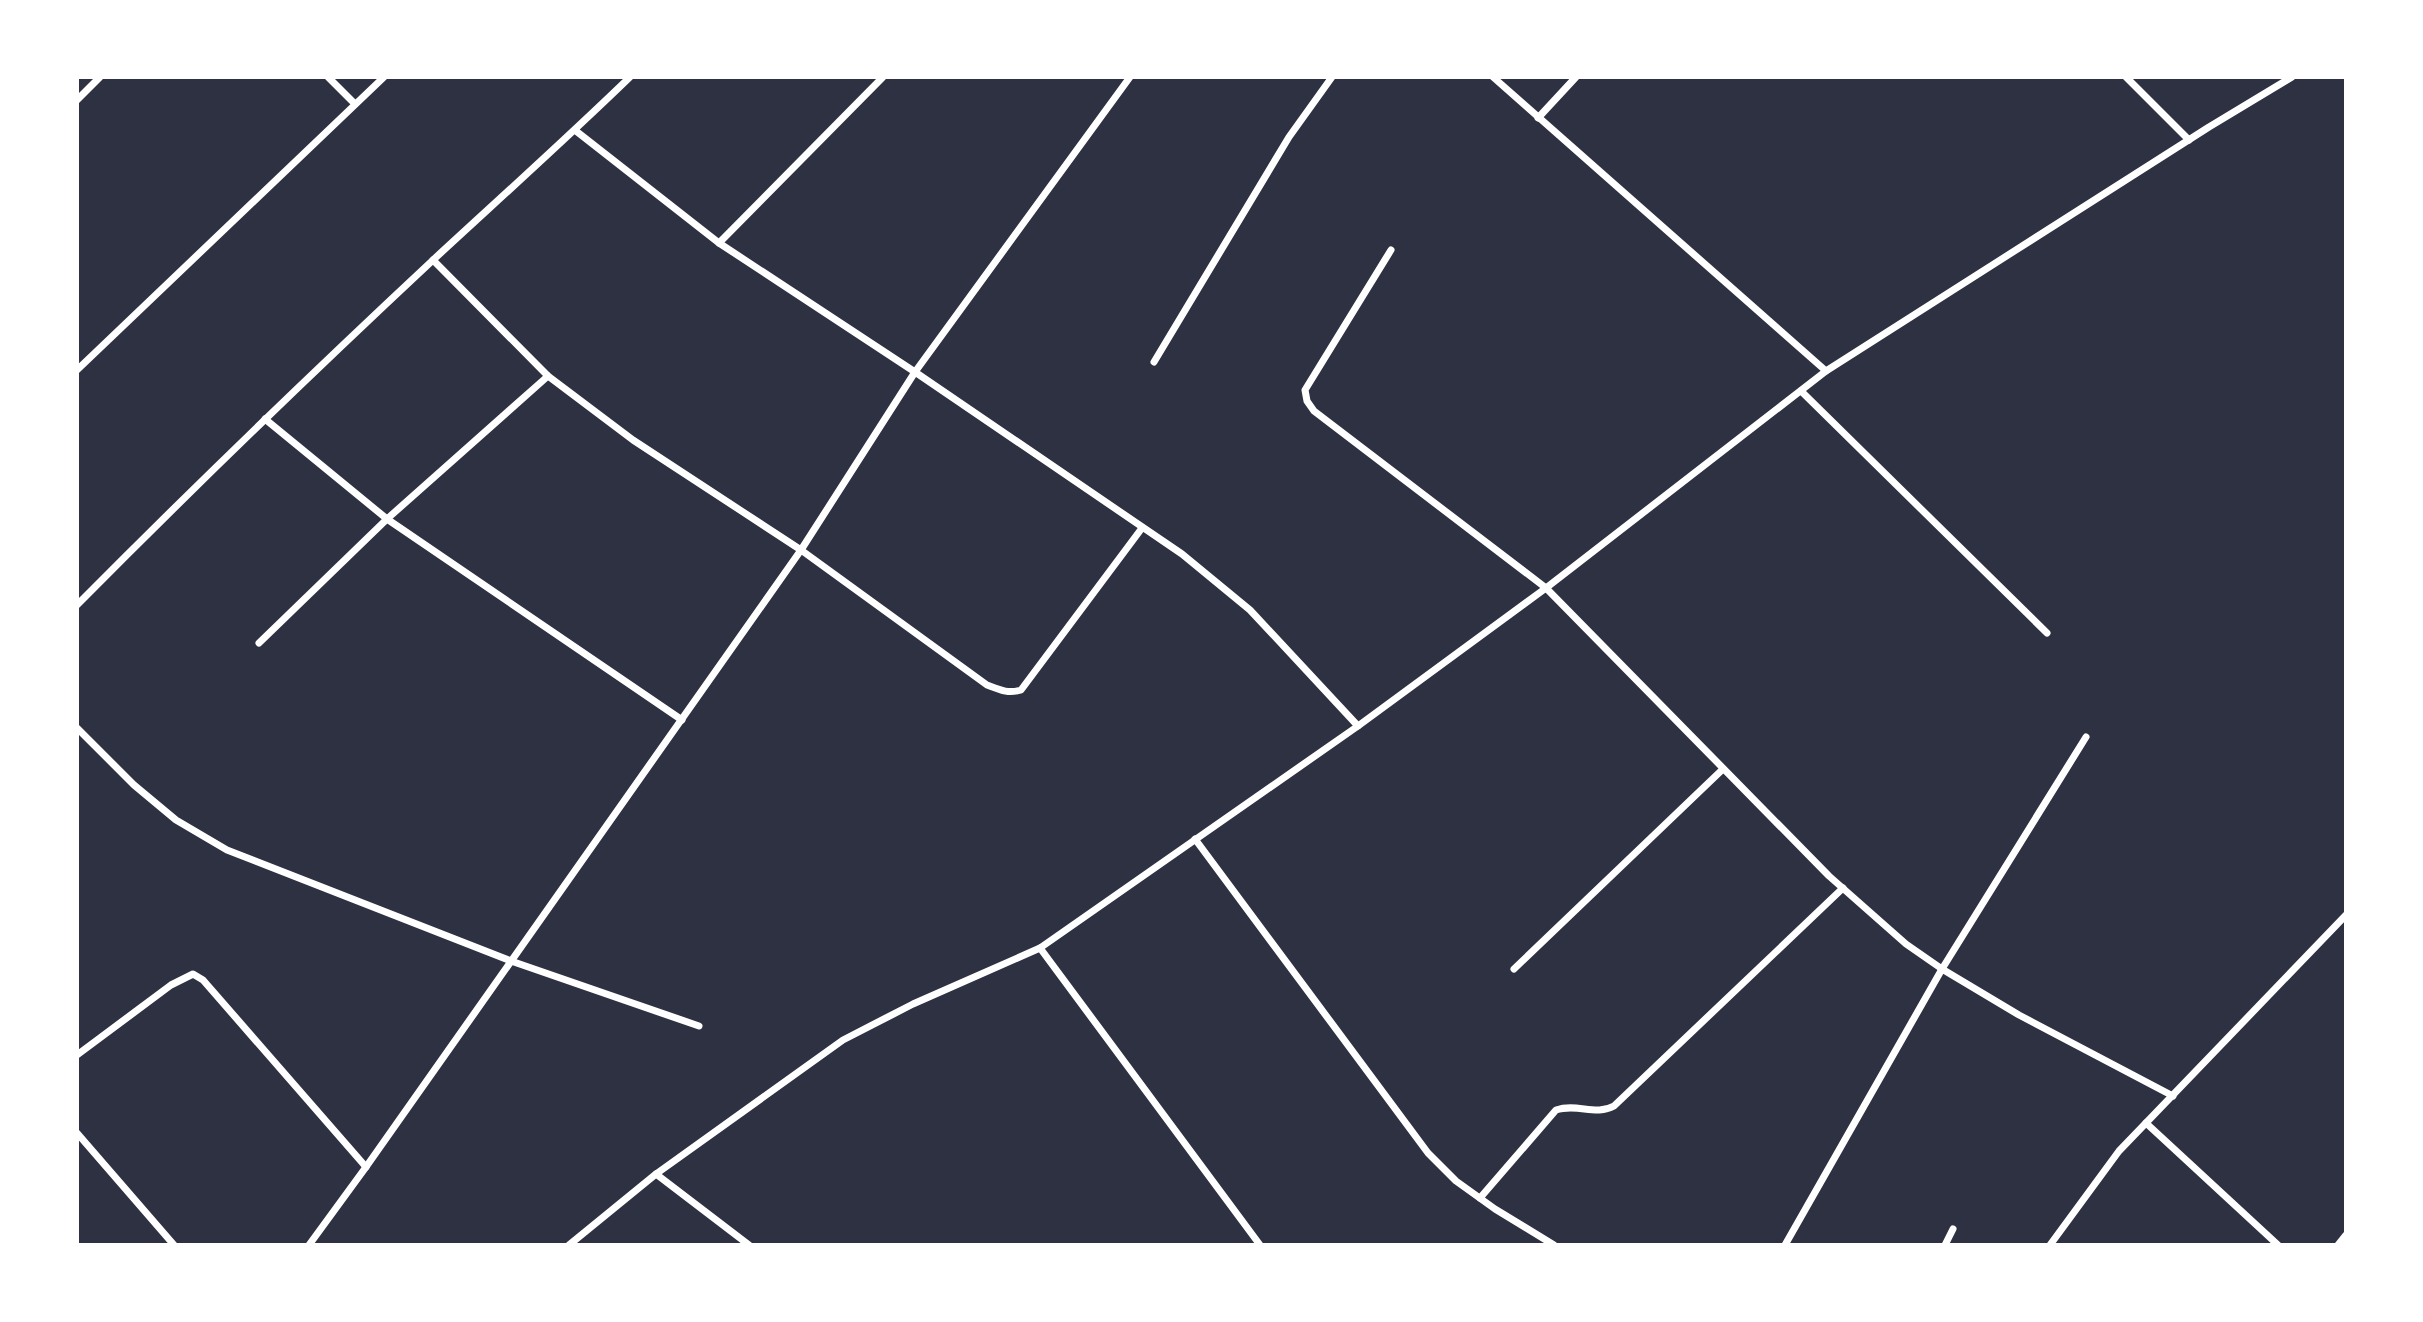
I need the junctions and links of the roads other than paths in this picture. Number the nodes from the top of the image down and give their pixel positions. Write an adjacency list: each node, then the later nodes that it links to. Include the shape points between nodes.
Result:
1 (100, 77): 12 (street)
2 (328, 77): 13 (street)
3 (384, 77): 13 (street)
4 (630, 77): 15 (street)
5 (883, 77): 17 (street)
6 (1130, 77): 23 (street)
7 (1332, 77): 20 (street, via 1289,137)
8 (1493, 77): 14 (street)
9 (1576, 77): 14 (street)
10 (2126, 77): 16 (street)
11 (2292, 77): 16 (street)
12 (77, 100)
13 (355, 104): 21 (street)
14 (1538, 118): 22 (street)
15 (576, 131): 17 (street); 19 (street)
16 (2189, 140): 22 (street)
17 (719, 243): 23 (street)
18 (1391, 250): 30 (street, via 1305,390 1307,401 1314,411)
19 (433, 260): 24 (street); 26 (street)
20 (1154, 362)
21 (77, 370)
22 (1826, 371): 25 (street)
23 (915, 372): 28 (street); 29 (street)
24 (548, 376): 27 (street); 29 (street, via 633,440)
25 (1801, 391): 30 (street); 32 (street)
26 (265, 419): 27 (street); 31 (street)
27 (387, 519): 33 (street); 34 (street)
28 (1142, 527): 29 (street, via 1021,690 1009,693 987,685); 35 (street, via 1251,610)
29 (801, 550): 34 (street)
30 (1546, 588): 35 (street); 38 (street)
31 (77, 605)
32 (2047, 633)
33 (259, 643)
34 (682, 720): 43 (street)
35 (1358, 726): 39 (street)
36 (77, 729): 43 (street, via 176,820 227,850)
37 (2086, 737): 45 (street)
38 (1724, 769): 40 (street); 44 (street)
39 (1195, 839): 42 (street); 53 (street, via 1428,1153)
40 (1843, 888): 45 (street); 53 (street, via 1614,1106 1606,1111 1573,1106 1556,1110)
41 (2346, 915): 48 (street)
42 (1040, 948): 52 (street, via 913,1004 844,1041); 60 (street)
43 (511, 961): 46 (street); 51 (street)
44 (1514, 969)
45 (1942, 970): 48 (street); 62 (street)
46 (699, 1026)
47 (77, 1055): 51 (street, via 171,985 193,974)
48 (2173, 1096): 49 (street)
49 (2146, 1123): 64 (street, via 2119,1151); 65 (street)
50 (77, 1133): 56 (street)
51 (366, 1167): 57 (street)
52 (656, 1174): 58 (street); 59 (street)
53 (1480, 1198): 61 (street)
54 (1953, 1229): 63 (street)
55 (2346, 1236): 66 (street)
56 (174, 1245)
57 (309, 1245)
58 (569, 1245)
59 (749, 1245)
60 (1260, 1245)
61 (1554, 1245)
62 (1785, 1245)
63 (1945, 1245)
64 (2050, 1245)
65 (2278, 1245)
66 (2338, 1245)

